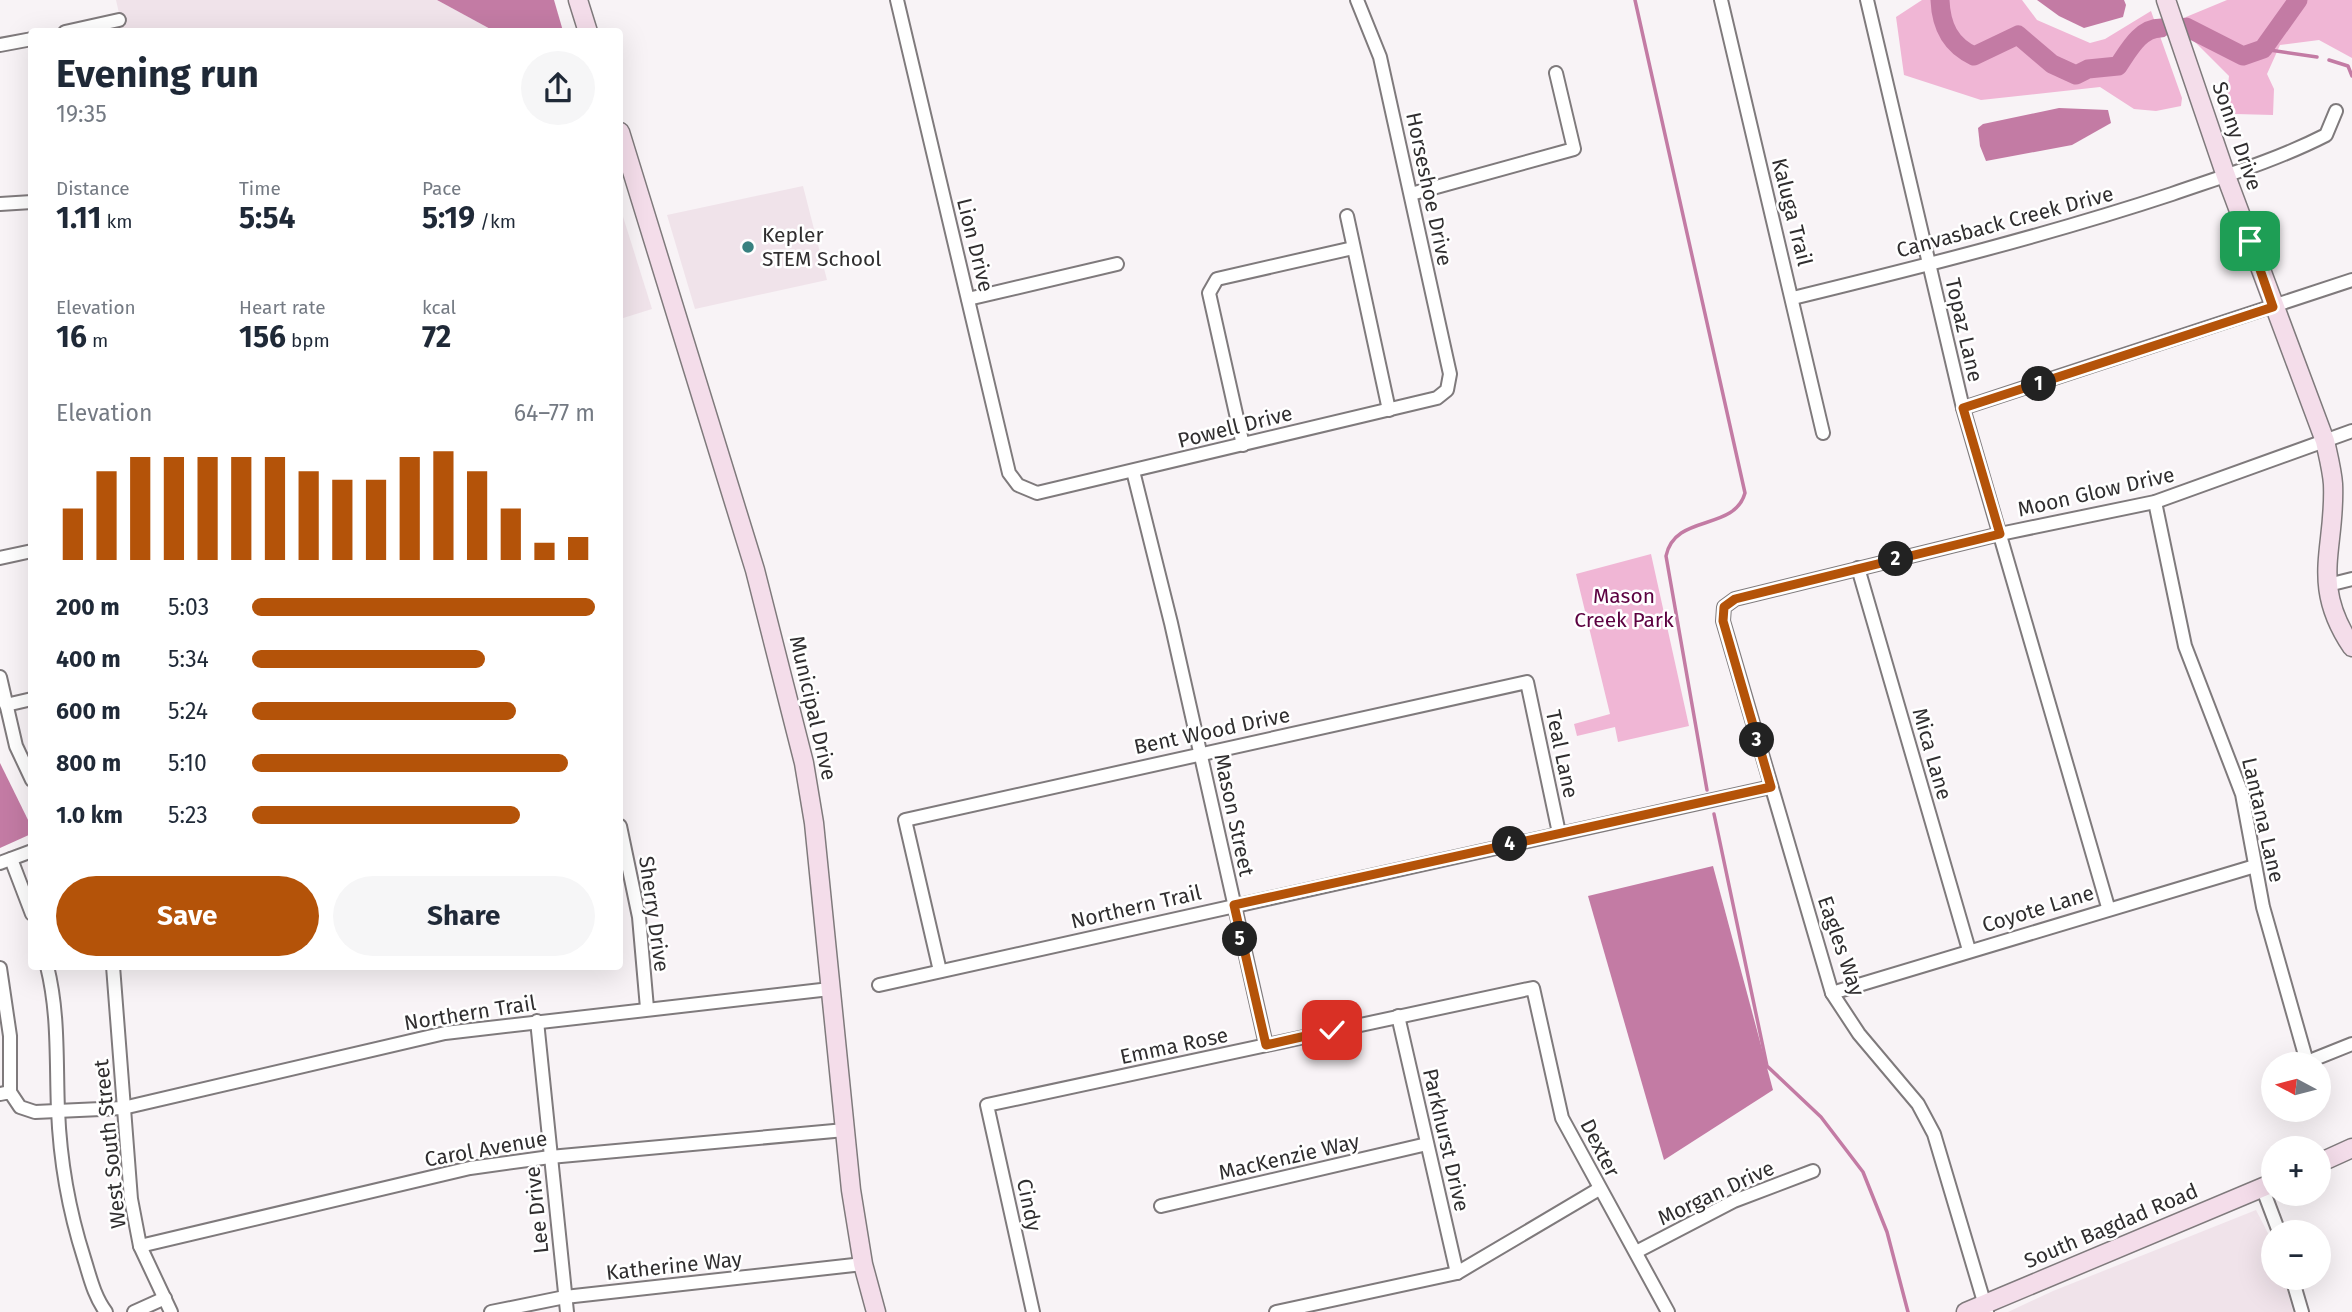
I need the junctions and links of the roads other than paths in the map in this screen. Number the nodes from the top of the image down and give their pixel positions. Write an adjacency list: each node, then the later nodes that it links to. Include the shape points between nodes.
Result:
1 (578, 0): 9 (street)
2 (897, 0): 25 (street, Lion Drive)
3 (1357, 0): 16 (street, Horseshoe Drive, via 1377,44)
4 (1721, 0): 24 (street, Kaluga Trail)
5 (1867, 0): 22 (street, Topaz Lane)
6 (2166, 0): 15 (street, Sonny Drive)
7 (119, 20): 8 (street)
8 (83, 28)
9 (587, 28)
10 (28, 40): 11 (street)
11 (0, 45)
12 (1556, 73): 16 (street, via 1574,149)
13 (2336, 111): 15 (street, Canvasback Creek Drive, via 2326,135)
14 (623, 142): 67 (street, Municipal Drive, via 755,570 798,737 812,804)
15 (2226, 176): 22 (street, Canvasback Creek Drive, via 2099,218); 26 (street, Sonny Drive)
16 (1411, 194): 27 (street, Horseshoe Drive, via 1450,374)
17 (28, 202): 18 (street)
18 (0, 204)
19 (1347, 216): 20 (street)
20 (1353, 248): 29 (street); 33 (street, via 1217,279 1209,293)
21 (1117, 264): 25 (street)
22 (1929, 264): 24 (street, Canvasback Creek Drive); 28 (street, Topaz Lane)
23 (2352, 280): 26 (street)
24 (1793, 298): 31 (street, Kaluga Trail)
25 (968, 299): 35 (street, Lion Drive, via 1009,473)
26 (2273, 307): 28 (street); 32 (street, Sonny Drive)
27 (1447, 390): 29 (street, Powell Drive, via 1437,398)
28 (1963, 408): 37 (street, Topaz Lane)
29 (1389, 410): 33 (street, Powell Drive)
30 (2352, 431): 32 (street, Moon Glow Drive)
31 (1823, 433)
32 (2325, 441): 36 (street, Moon Glow Drive); 42 (street, Sonny Drive, via 2333,482)
33 (1243, 445): 34 (street, Powell Drive)
34 (1133, 471): 35 (street, Powell Drive, via 1038,493); 49 (street, Mason Street)
35 (1028, 491)
36 (2155, 502): 37 (street, Moon Glow Drive); 56 (street, Lantana Lane, via 2185,646 2242,794)
37 (2000, 534): 40 (street, Moon Glow Drive); 59 (street, Topaz Lane)
38 (28, 552): 39 (street)
39 (0, 558)
40 (1858, 568): 43 (street, Moon Glow Drive, via 1735,599); 60 (street, Mica Lane)
41 (2352, 579): 42 (street)
42 (2328, 585): 44 (street, Sonny Drive, via 2332,607)
43 (1724, 607): 51 (street, Eagles Way, via 1723,621)
44 (2352, 647)
45 (0, 677): 48 (street)
46 (1527, 682): 49 (street, Bent Wood Drive); 52 (street, Teal Lane)
47 (28, 700): 48 (street)
48 (6, 705): 50 (street)
49 (1200, 753): 57 (street, Mason Street); 64 (street, Bent Wood Drive, via 905,820)
50 (28, 772)
51 (1771, 787): 52 (street, Northern Trail); 68 (street, Eagles Way)
52 (1559, 834): 57 (street, Northern Trail)
53 (623, 851): 69 (street, Sherry Drive, via 639,917)
54 (28, 852): 55 (street)
55 (5, 861): 58 (street)
56 (2255, 866): 59 (street, Coyote Lane); 72 (street, Lantana Lane, via 2307,1062)
57 (1234, 905): 64 (street, Northern Trail); 73 (street, Mason Street)
58 (28, 906)
59 (2108, 908): 60 (street, Coyote Lane)
60 (1969, 950): 68 (street, Coyote Lane)
61 (0, 968): 74 (street, via 9,1036)
62 (48, 970): 77 (street, via 57,1026)
63 (116, 970): 76 (street, West South Street)
64 (940, 971): 65 (street, Northern Trail)
65 (879, 985)
66 (1533, 988): 70 (street, Emma Rose); 84 (street, Dexter, via 1562,1118)
67 (830, 989): 69 (street, Northern Trail); 78 (street, Municipal Drive)
68 (1832, 993): 94 (street, Eagles Way, via 1859,1034 1918,1104 1934,1134)
69 (647, 1008): 71 (street, Northern Trail)
70 (1398, 1016): 73 (street, Emma Rose); 79 (street, Parkhurst Drive)
71 (537, 1021): 76 (street, Northern Trail, via 445,1033); 81 (street, Lee Drive)
72 (2352, 1044)
73 (1266, 1045): 75 (street, Emma Rose)
74 (5, 1093): 77 (street, Northern Trail, via 20,1107)
75 (987, 1105): 101 (street, Cindy)
76 (122, 1108): 77 (street, Northern Trail); 87 (street, West South Street)
77 (58, 1111): 95 (street, via 71,1211 97,1301)
78 (845, 1130): 81 (street, Carol Avenue); 89 (street, Municipal Drive)
79 (1427, 1144): 86 (street, MacKenzie Way); 90 (street, Parkhurst Drive)
80 (2352, 1149): 82 (street)
81 (550, 1157): 87 (street, Carol Avenue, via 470,1168); 92 (street, Lee Drive)
82 (2331, 1158)
83 (1813, 1171): 88 (street, Morgan Drive, via 1734,1201)
84 (1599, 1188): 88 (street, Dexter); 90 (street)
85 (2261, 1188): 94 (street, South Bagdad Road)
86 (1161, 1206)
87 (140, 1246): 93 (street, West South Street)
88 (1636, 1252): 103 (street, Dexter)
89 (863, 1264): 92 (street, Katherine Way); 100 (street, Municipal Drive)
90 (1457, 1273): 102 (street)
91 (2296, 1290): 105 (street)
92 (565, 1297): 98 (street, Katherine Way); 99 (street, Lee Drive)
93 (165, 1298): 96 (street); 97 (street, West South Street)
94 (1986, 1309): 104 (street, South Bagdad Road)
95 (106, 1312)
96 (134, 1312)
97 (171, 1312)
98 (491, 1312)
99 (566, 1312)
100 (876, 1312)
101 (1033, 1312)
102 (1276, 1312)
103 (1668, 1312)
104 (1966, 1312)
105 (2302, 1312)

